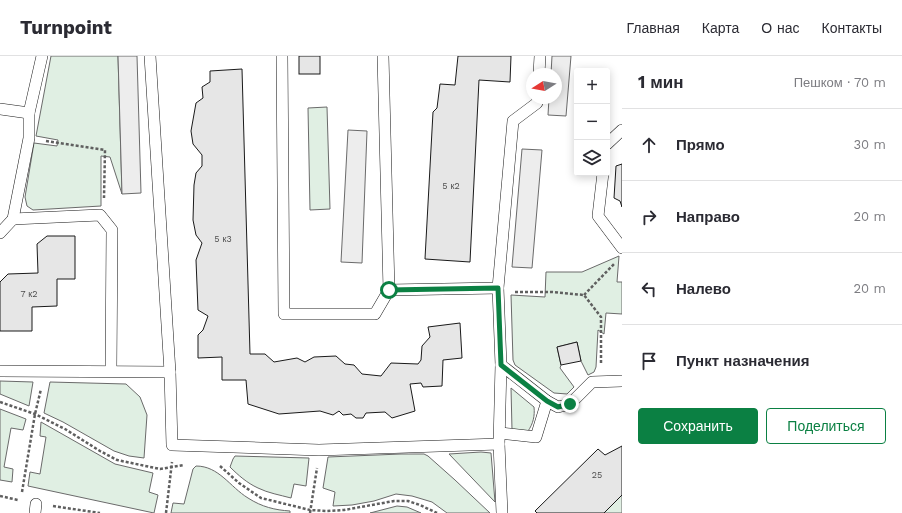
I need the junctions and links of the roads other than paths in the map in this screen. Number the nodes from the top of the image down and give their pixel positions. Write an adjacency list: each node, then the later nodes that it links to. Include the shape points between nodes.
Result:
1 (42, 56): 9 (lane)
2 (150, 56): 21 (lane)
3 (282, 56): 16 (lane, via 284,314 375,314)
4 (383, 56): 16 (lane)
5 (540, 56): 6 (lane)
6 (539, 68)
7 (536, 104): 17 (lane, via 513,121)
8 (0, 109): 9 (lane)
9 (29, 113): 13 (lane, via 29,138)
10 (622, 130): 11 (lane)
11 (610, 141)
12 (603, 176): 15 (lane, via 598,216)
13 (13, 219): 14 (lane); 20 (lane, via 100,215 112,230)
14 (0, 233)
15 (622, 248)
16 (389, 290): 17 (lane)
17 (498, 290): 18 (lane)
18 (501, 365): 23 (lane); 24 (lane)
19 (0, 371): 20 (lane)
20 (111, 372): 21 (lane)
21 (170, 372): 24 (lane, via 172,445 319,450)
22 (622, 381): 23 (lane, via 592,382 570,404 558,407)
23 (547, 401): 24 (lane, via 536,437)
24 (500, 438): 25 (lane)
25 (502, 513)

